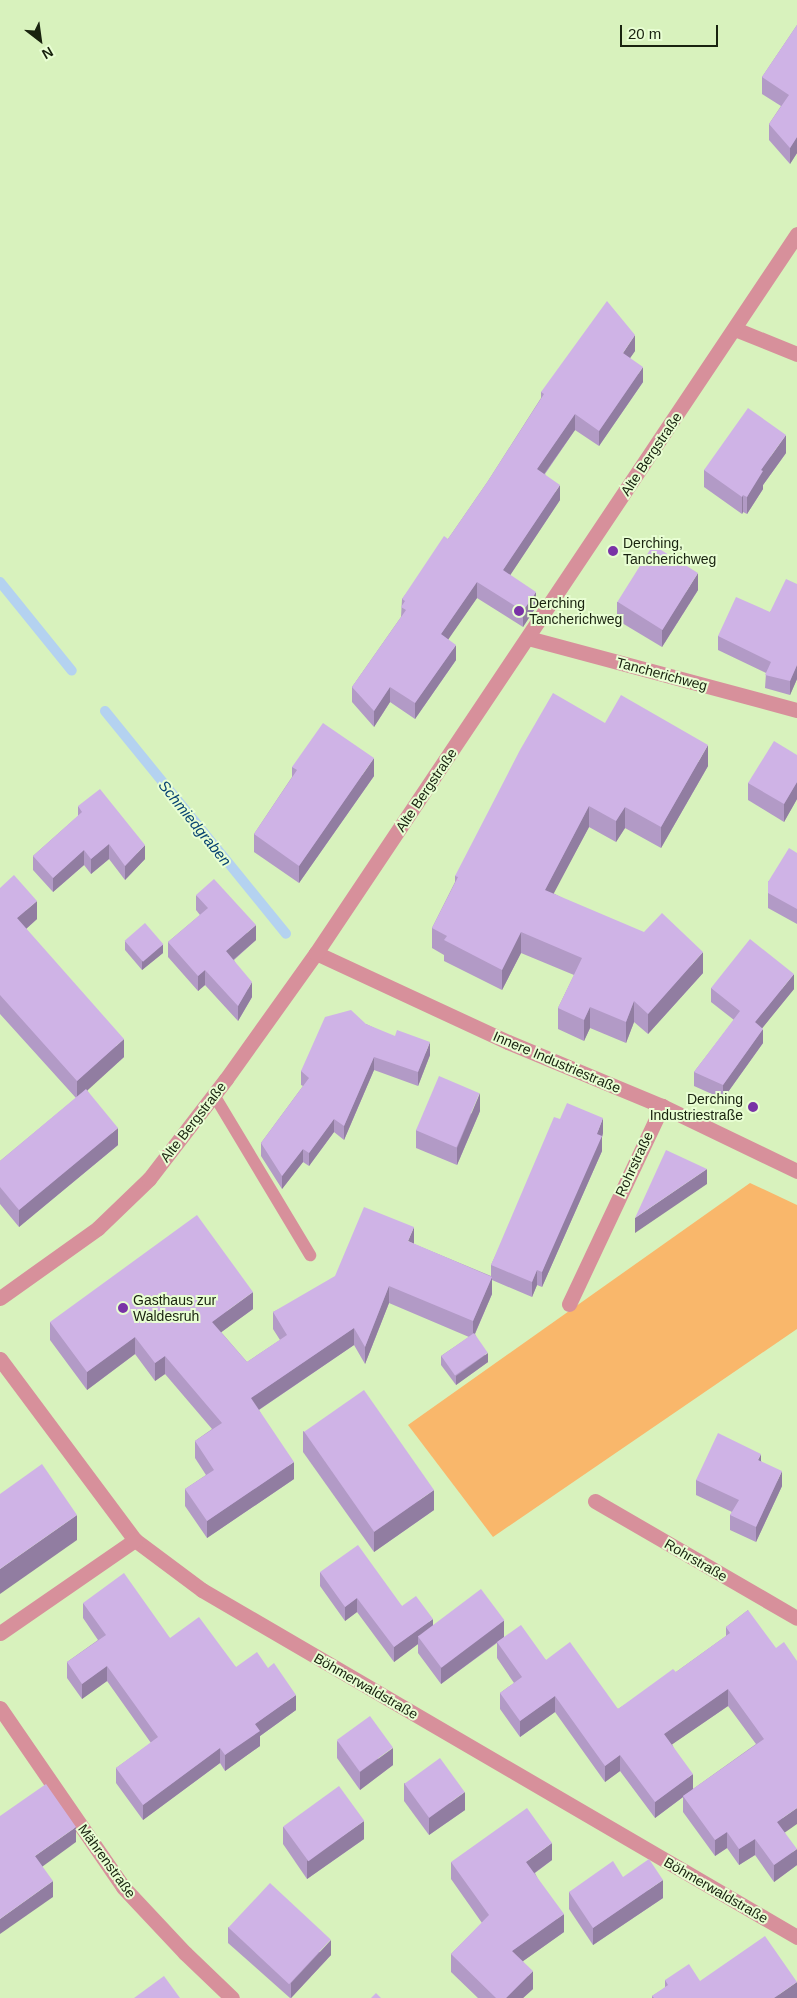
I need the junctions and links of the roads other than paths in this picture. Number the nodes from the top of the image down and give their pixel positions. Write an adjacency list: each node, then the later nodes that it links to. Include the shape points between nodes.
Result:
1 (797, 234): 2 (street, Alte Bergstraße)
2 (735, 328): 3 (street); 4 (street, Alte Bergstraße)
3 (797, 354)
4 (528, 638): 5 (street, Tancherichweg); 6 (street, Alte Bergstraße)
5 (797, 710)
6 (316, 953): 7 (street, Alte Bergstraße); 8 (street, Innere Industriestraße, via 508,1042)
7 (214, 1095): 10 (lane); 11 (street, Alte Bergstraße, via 149,1179 98,1228)
8 (662, 1106): 9 (street, Innere Industriestraße); 12 (street, Rohrstraße)
9 (797, 1170)
10 (310, 1255)
11 (0, 1298)
12 (569, 1304)
13 (0, 1359): 15 (street, Böhmerwaldstraße)
14 (595, 1501): 16 (street, Rohrstraße)
15 (135, 1540): 17 (street); 19 (street, Böhmerwaldstraße, via 202,1590)
16 (797, 1618)
17 (0, 1633)
18 (0, 1708): 20 (street, Mährenstraße, via 123,1887)
19 (797, 1937)
20 (232, 1998)

